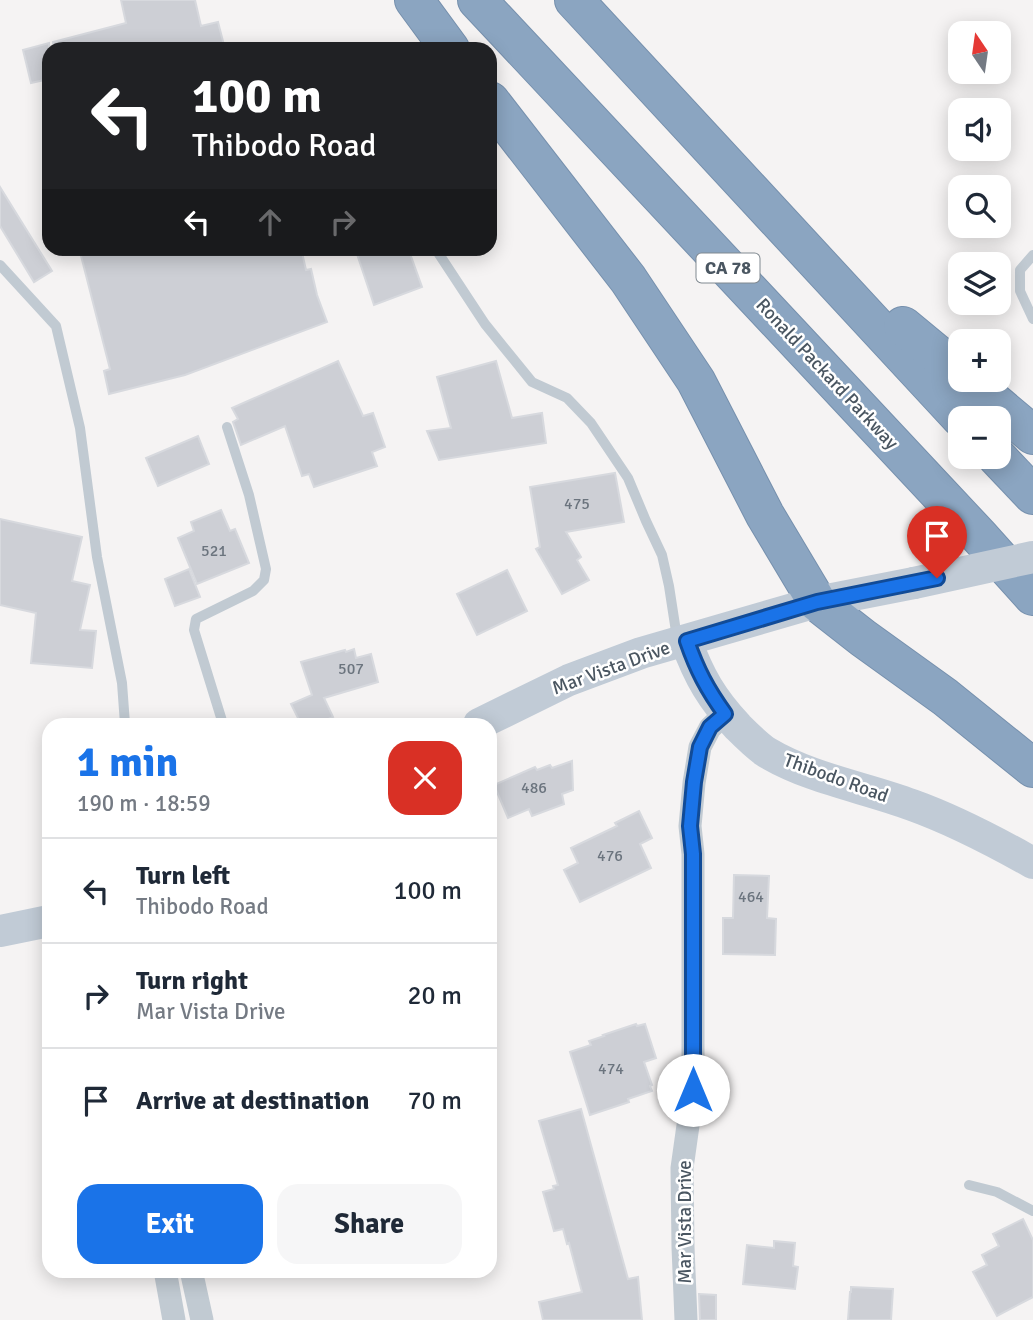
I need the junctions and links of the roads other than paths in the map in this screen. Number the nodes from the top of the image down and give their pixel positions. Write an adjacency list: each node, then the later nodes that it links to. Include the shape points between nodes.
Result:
1 (414, 0): 4 (highway)
2 (477, 0): 19 (highway, Ronald Packard Parkway / CA 78)
3 (574, 0): 6 (highway)
4 (445, 42)
5 (497, 110): 20 (highway, via 628,278 696,382 765,515)
6 (777, 220): 11 (highway); 13 (highway)
7 (1033, 255): 10 (lane, via 1020,270 1020,291)
8 (440, 256): 21 (lane, via 485,324 532,382 567,398 591,423 628,478 662,555)
9 (0, 265): 23 (lane, via 56,326 80,428)
10 (1033, 319)
11 (948, 363)
12 (982, 392): 15 (highway)
13 (950, 406)
14 (227, 427): 24 (lane, via 266,569 264,580 253,591 196,620 194,630)
15 (1033, 435)
16 (1008, 469): 17 (highway)
17 (1033, 495)
18 (1033, 557): 20 (street, Mar Vista Drive, bridge)
19 (1033, 596)
20 (817, 602): 21 (street, Mar Vista Drive); 26 (highway)
21 (682, 642): 22 (street, Thibodo Road); 25 (street, Mar Vista Drive, via 569,680)
22 (725, 714): 27 (street, Thibodo Road, via 748,738 786,762 913,805); 36 (street, Mar Vista Drive, via 710,727 700,747 690,826 693,1090 682,1168)
23 (125, 718)
24 (221, 718)
25 (491, 718)
26 (1033, 768)
27 (1033, 863)
28 (42, 922): 29 (street)
29 (0, 931)
30 (969, 1185): 31 (lane, via 996,1192)
31 (1033, 1211)
32 (166, 1278): 34 (street)
33 (193, 1278): 35 (street)
34 (174, 1320)
35 (202, 1320)
36 (687, 1320)

